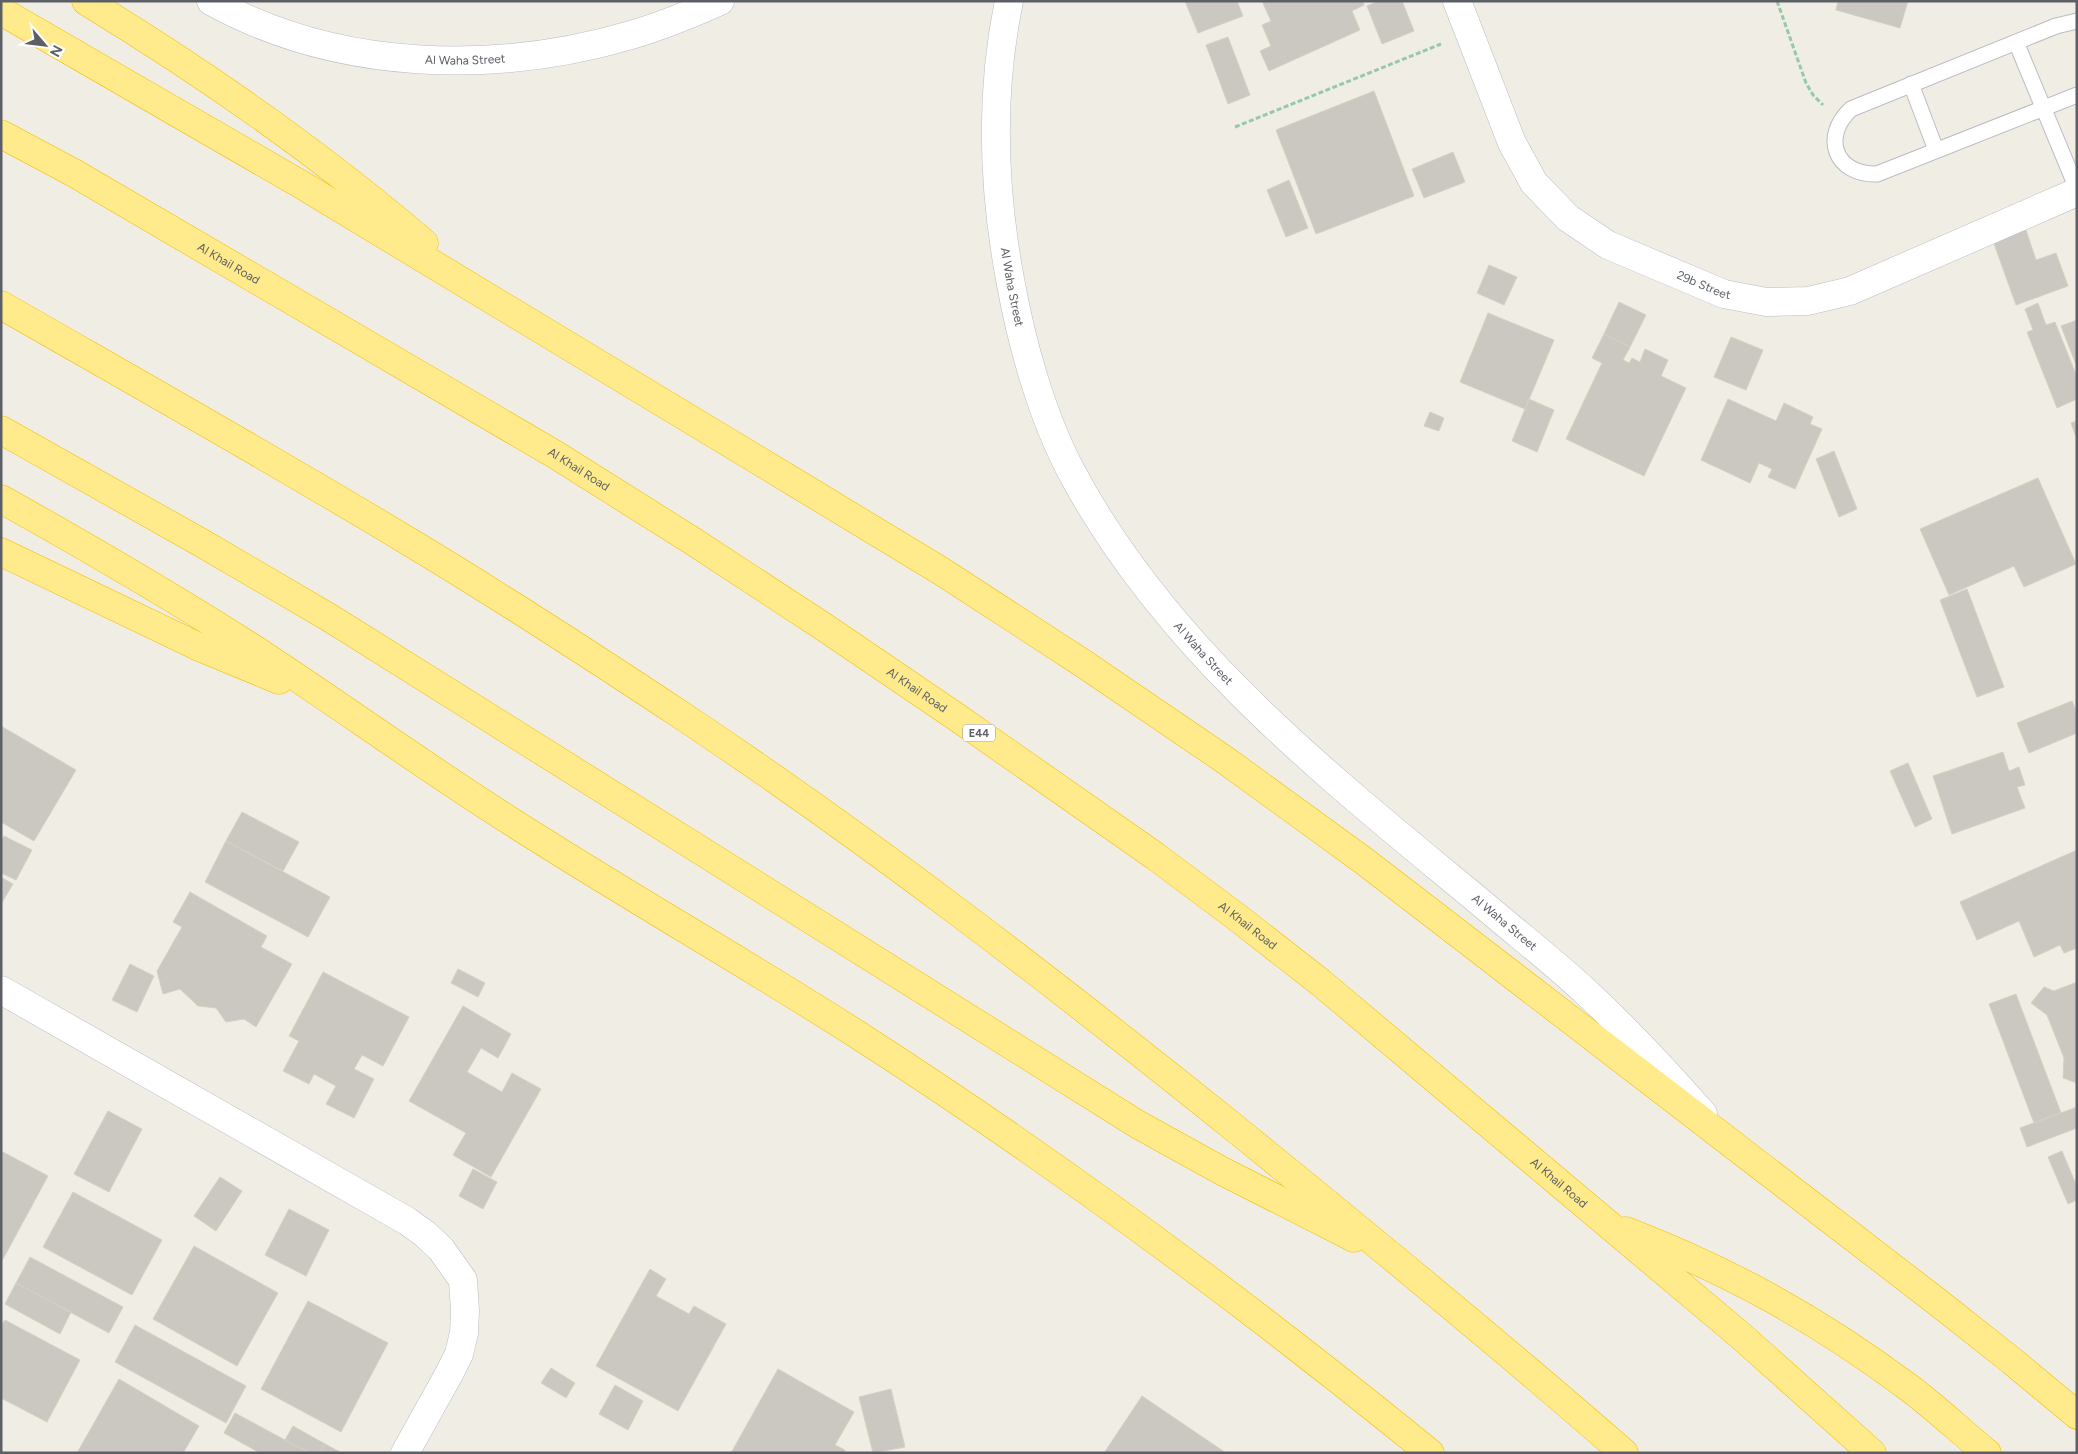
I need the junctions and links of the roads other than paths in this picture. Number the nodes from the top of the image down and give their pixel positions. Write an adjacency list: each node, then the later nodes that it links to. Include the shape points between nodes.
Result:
1 (86, 1): 15 (highway, via 200,75 337,172)
2 (211, 1): 3 (street, Al Waha Street, via 260,24 323,44 364,53 447,61 537,55 585,47 678,20)
3 (720, 1)
4 (1009, 1): 22 (street, Al Waha Street, via 999,72 996,130 998,188 1014,304 1047,416 1070,469 1098,516 1160,604 1232,686 1311,759 1587,992 1634,1038)
5 (1457, 1): 14 (street, 29b Street, via 1512,143 1534,183 1568,218 1608,245 1724,294 1766,302 1808,301 1850,291)
6 (1, 11): 15 (highway)
7 (2077, 21): 8 (lane)
8 (2016, 42): 9 (lane); 11 (lane)
9 (1911, 84): 13 (lane); 13 (lane, via 1851,109 1836,129 1834,142 1837,154 1854,171 1877,174)
10 (2077, 95): 11 (lane)
11 (2043, 107): 13 (lane); 14 (lane)
12 (1, 134): 23 (highway, Al Khail Road / E44, via 556,455 873,660 1155,856 1238,918 1327,988)
13 (1936, 150)
14 (2077, 190)
15 (475, 290): 22 (highway, via 932,566 1084,664 1225,760 1364,861)
16 (1, 306): 24 (highway, via 412,543 690,721 964,916 1101,1021)
17 (1, 430): 24 (highway, via 200,542 439,685 1137,1124 1308,1216)
18 (1, 499): 20 (highway, via 164,593)
19 (1, 552): 20 (highway, via 197,646)
20 (338, 704): 27 (highway, via 511,822 857,1035 993,1125 1127,1218 1259,1317)
21 (1, 990): 26 (street, via 407,1221 441,1249 464,1280 464,1333 459,1354)
22 (1720, 1134): 25 (highway, via 2005,1355)
23 (1602, 1221): 29 (highway, Al Khail Road / E44, via 1741,1336); 30 (highway, via 1684,1253 1779,1302 1837,1337 1909,1388)
24 (1396, 1258): 28 (highway)
25 (2077, 1415)
26 (405, 1453)
27 (1430, 1453)
28 (1624, 1453)
29 (1872, 1453)
30 (1986, 1453)

